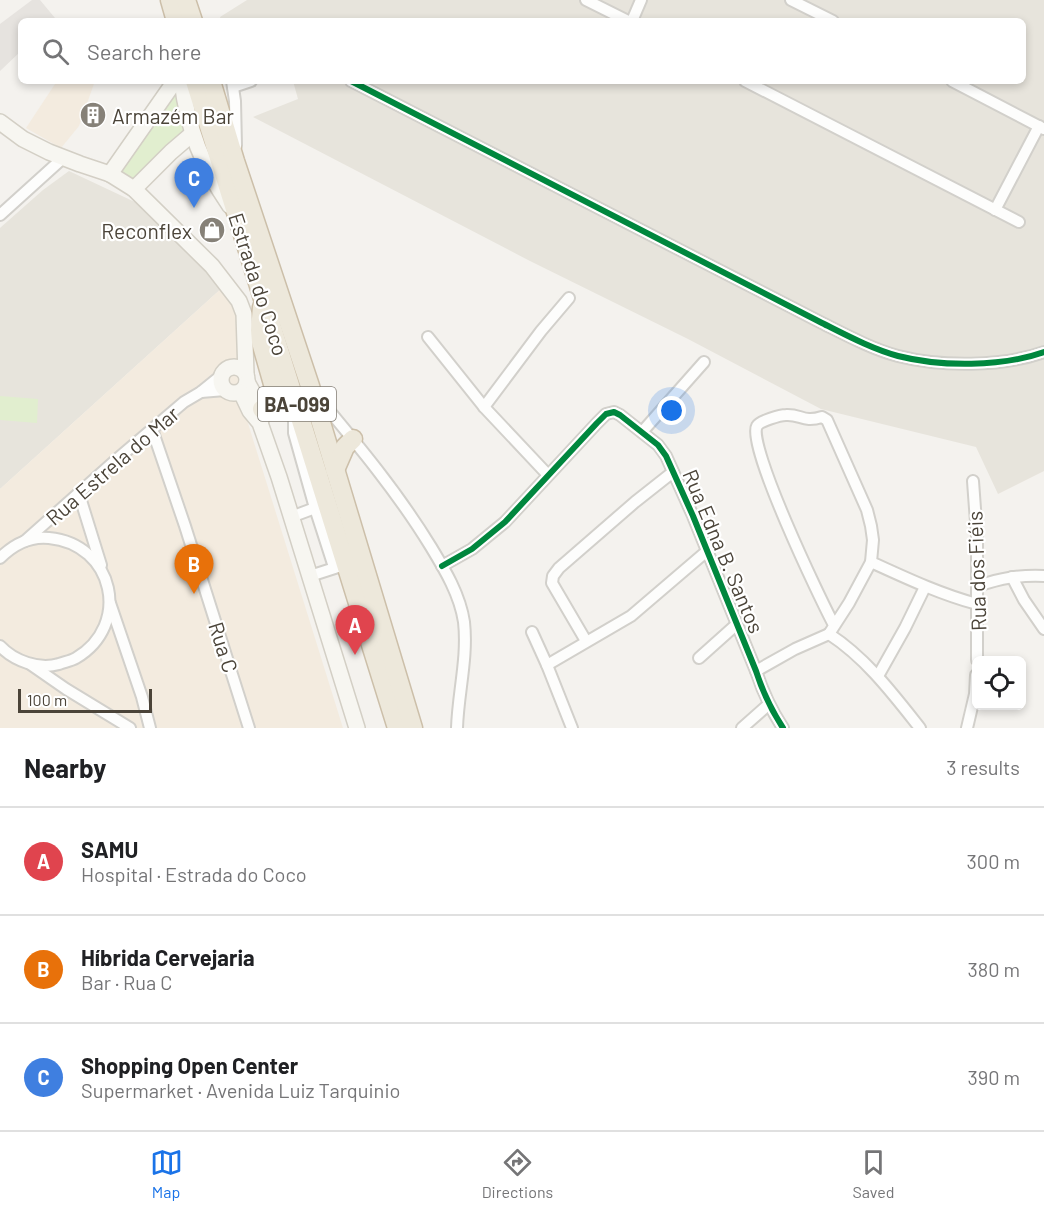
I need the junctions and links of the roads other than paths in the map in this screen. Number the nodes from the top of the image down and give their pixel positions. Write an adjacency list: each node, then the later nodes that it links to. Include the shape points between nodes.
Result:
1 (170, 0): 6 (highway)
2 (586, 0): 5 (street)
3 (641, 0): 8 (street)
4 (791, 0): 9 (street)
5 (605, 4): 7 (street)
6 (190, 15)
7 (626, 18)
8 (632, 18)
9 (827, 18)
10 (173, 84): 23 (street)
11 (182, 84): 20 (street)
12 (196, 84): 27 (highway, Estrada do Coco / BA-099)
13 (213, 84): 22 (highway, Estrada do Coco / BA-099)
14 (233, 84): 22 (street)
15 (357, 84): 32 (street, via 822,323 897,356 958,364 1008,361)
16 (751, 84): 25 (street)
17 (958, 84): 19 (street)
18 (0, 122): 21 (street, via 23,139)
19 (1042, 127): 25 (street)
20 (192, 134): 24 (street); 27 (street, via 204,165)
21 (63, 158): 23 (street); 26 (street)
22 (235, 161): 35 (highway, Estrada do Coco / BA-099)
23 (110, 174): 24 (street)
24 (134, 189): 34 (street, via 212,266 239,302 245,333)
25 (995, 210): 28 (street)
26 (0, 215)
27 (237, 216): 29 (highway, Estrada do Coco / BA-099)
28 (1019, 222)
29 (263, 296): 35 (highway, Estrada do Coco / BA-099); 37 (highway, via 261,342 275,391 274,399)
30 (569, 298): 36 (street)
31 (428, 337): 36 (street)
32 (1044, 352)
33 (704, 362): 39 (street)
34 (236, 380): 37 (street); 38 (street, Rua Estrela do Mar, via 201,392)
35 (301, 389): 40 (street); 41 (highway, Estrada do Coco / BA-099); 46 (street, via 294,434); 52 (highway, Estrada do Coco / BA-099)
36 (484, 406): 43 (street)
37 (261, 416): 47 (street)
38 (152, 429): 45 (street, Rua Estrela do Mar); 78 (street, Rua C)
39 (642, 432): 42 (street, Rua Edna B. Santos, via 658,445); 43 (street, Rua Edna B. Santos, via 620,415 606,414)
40 (353, 439): 41 (highway); 53 (street, via 414,519)
41 (335, 470): 81 (highway, Estrada do Coco / BA-099)
42 (673, 472): 49 (street, Rua Edna B. Santos); 66 (street, via 553,576 552,584)
43 (548, 475): 53 (street, via 505,522 472,549)
44 (973, 481): 58 (street, Rua dos Fiéis)
45 (79, 494): 48 (street, Rua Estrela do Mar); 54 (street)
46 (315, 508): 47 (street); 52 (street)
47 (291, 517): 55 (street)
48 (25, 541): 50 (street, Rua Estrela do Mar); 54 (street, via 61,539 93,558)
49 (707, 551): 62 (street, Rua Edna B. Santos); 66 (street, via 631,615)
50 (0, 558)
51 (871, 562): 59 (street); 64 (street); 64 (street, via 872,526 827,420 785,415 759,424 755,432 760,454)
52 (340, 566): 55 (street); 80 (highway, Estrada do Coco / BA-099)
53 (442, 566): 82 (street, via 464,622)
54 (103, 573): 60 (street)
55 (310, 576): 79 (street)
56 (1044, 576): 57 (street)
57 (1012, 577): 58 (street); 63 (street)
58 (978, 586): 61 (street, Rua dos Fiéis)
59 (926, 587): 61 (street); 73 (street)
60 (110, 602): 70 (street, via 105,625 84,652 53,665); 77 (street)
61 (977, 604): 68 (street, Rua dos Fiéis)
62 (737, 624): 69 (street); 72 (street, Rua Edna B. Santos)
63 (1044, 629)
64 (831, 630): 72 (street); 73 (street)
65 (532, 632): 71 (street)
66 (586, 641): 71 (street)
67 (0, 646): 70 (street)
68 (977, 656)
69 (699, 658)
70 (30, 664): 76 (street)
71 (547, 665): 83 (street)
72 (756, 671): 74 (street, Rua Edna B. Santos)
73 (878, 676): 86 (street)
74 (768, 705): 84 (street); 85 (street, Rua Edna B. Santos)
75 (972, 707): 87 (street)
76 (129, 728)
77 (150, 728)
78 (249, 728)
79 (357, 728)
80 (397, 728)
81 (413, 728)
82 (457, 728)
83 (572, 728)
84 (742, 728)
85 (783, 728)
86 (920, 728)
87 (967, 728)

